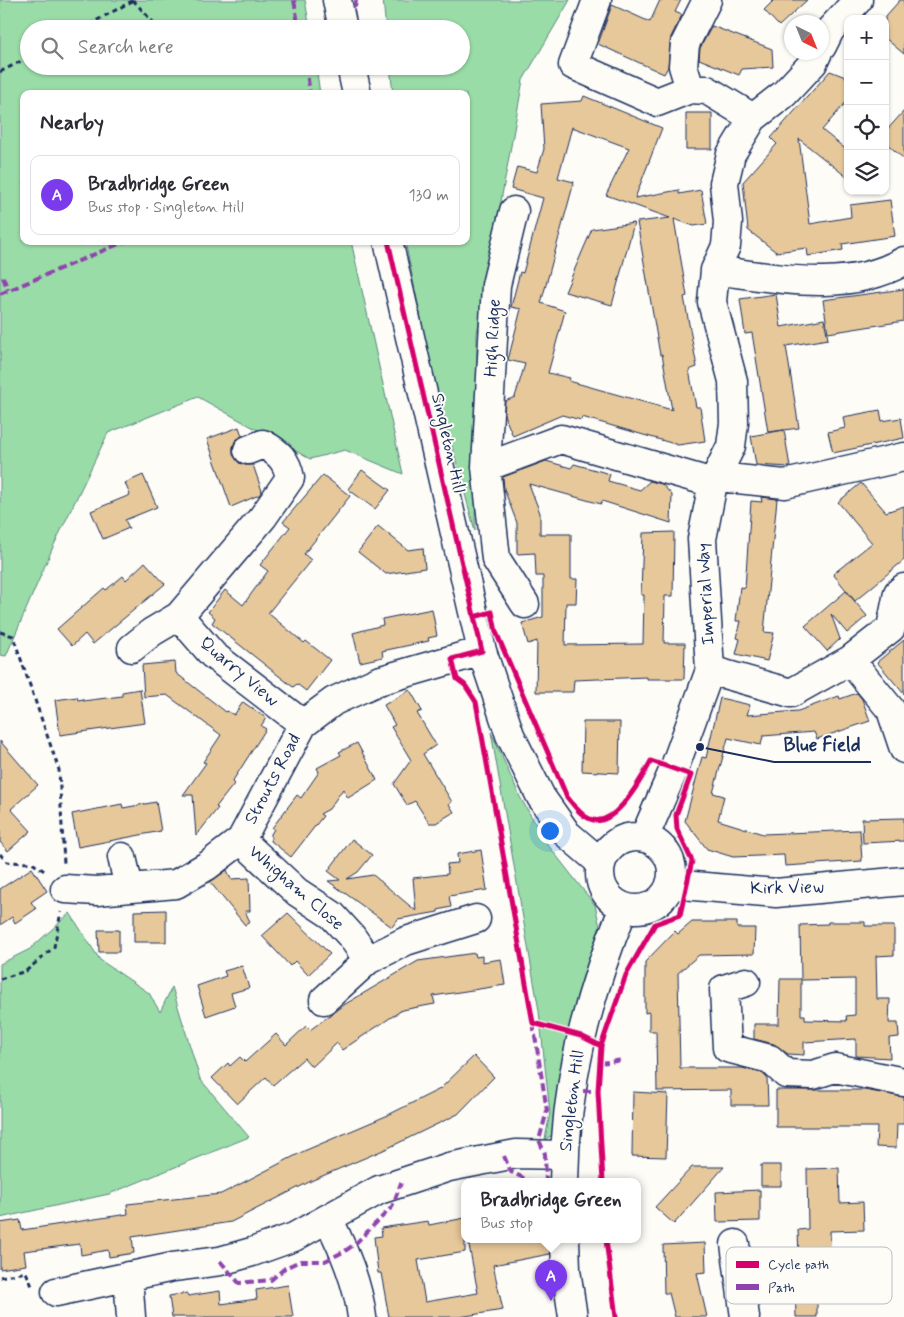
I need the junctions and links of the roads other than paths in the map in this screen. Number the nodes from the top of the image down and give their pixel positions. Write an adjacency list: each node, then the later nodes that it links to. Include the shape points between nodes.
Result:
1 (337, 0): 5 (street)
2 (597, 0): 9 (street, via 573,65 657,102)
3 (707, 0): 9 (street, via 685,44 683,66)
4 (858, 0): 6 (street)
5 (341, 20)
6 (829, 32)
7 (814, 60): 11 (street, Imperial Way, via 784,94)
8 (353, 75): 10 (street)
9 (690, 89): 11 (street, via 707,90)
10 (356, 90)
11 (753, 118): 15 (street, Imperial Way, via 729,161 724,183 728,222 726,246)
12 (514, 211): 18 (street, High Ridge, via 496,285)
13 (389, 245): 24 (street, Singleton Hill)
14 (904, 261): 15 (street, via 892,268 813,283)
15 (715, 270): 19 (street, Imperial Way, via 712,302 734,381 732,446)
16 (248, 450): 22 (street, via 263,444 276,451 288,465 290,478 263,517)
17 (904, 457): 19 (street, via 785,484)
18 (486, 467): 19 (street, via 561,439); 21 (street, High Ridge, via 496,559)
19 (715, 480): 26 (street, Imperial Way, via 702,539)
20 (904, 588): 25 (street, via 898,593 891,628)
21 (525, 604)
22 (179, 616): 23 (street); 27 (street, Quarry View, via 213,656)
23 (132, 648)
24 (482, 651): 27 (street, Strouts Road, via 378,681 334,701); 32 (street, Singleton Hill, via 510,735 541,797 567,834)
25 (850, 660): 26 (street, via 791,693); 28 (street, via 891,710)
26 (710, 670): 29 (street, Imperial Way, via 674,769)
27 (303, 724): 30 (street, Strouts Road)
28 (904, 748)
29 (644, 838): 32 (street, via 622,840 613,845); 34 (street, via 664,850 672,872)
30 (241, 840): 35 (street, Strouts Road, via 176,884); 39 (street, Whigham Close, via 297,892 332,915)
31 (122, 857): 35 (street)
32 (601, 863): 37 (street, via 601,885 614,902)
33 (904, 881): 34 (street, Kirk View, via 776,892)
34 (670, 884): 37 (street, via 657,902 635,909)
35 (129, 888): 36 (street, Strouts Road)
36 (65, 889)
37 (624, 907): 43 (street, Singleton Hill, via 586,1014 571,1091)
38 (476, 919): 39 (street, via 406,940)
39 (368, 960): 41 (street)
40 (746, 982): 42 (street, via 724,989 727,1048 770,1059 786,1074 813,1075 835,1068)
41 (324, 1000)
42 (904, 1082)
43 (565, 1155): 44 (street, Singleton Hill); 45 (street, via 516,1154 449,1167 379,1190)
44 (564, 1178)
45 (329, 1220): 49 (street, via 294,1238 220,1261); 53 (street, via 345,1251)
46 (565, 1243): 54 (street)
47 (735, 1244): 48 (street)
48 (735, 1247)
49 (128, 1276): 50 (street); 52 (street)
50 (46, 1292)
51 (743, 1304): 55 (street)
52 (132, 1317)
53 (362, 1317)
54 (573, 1317)
55 (745, 1317)

